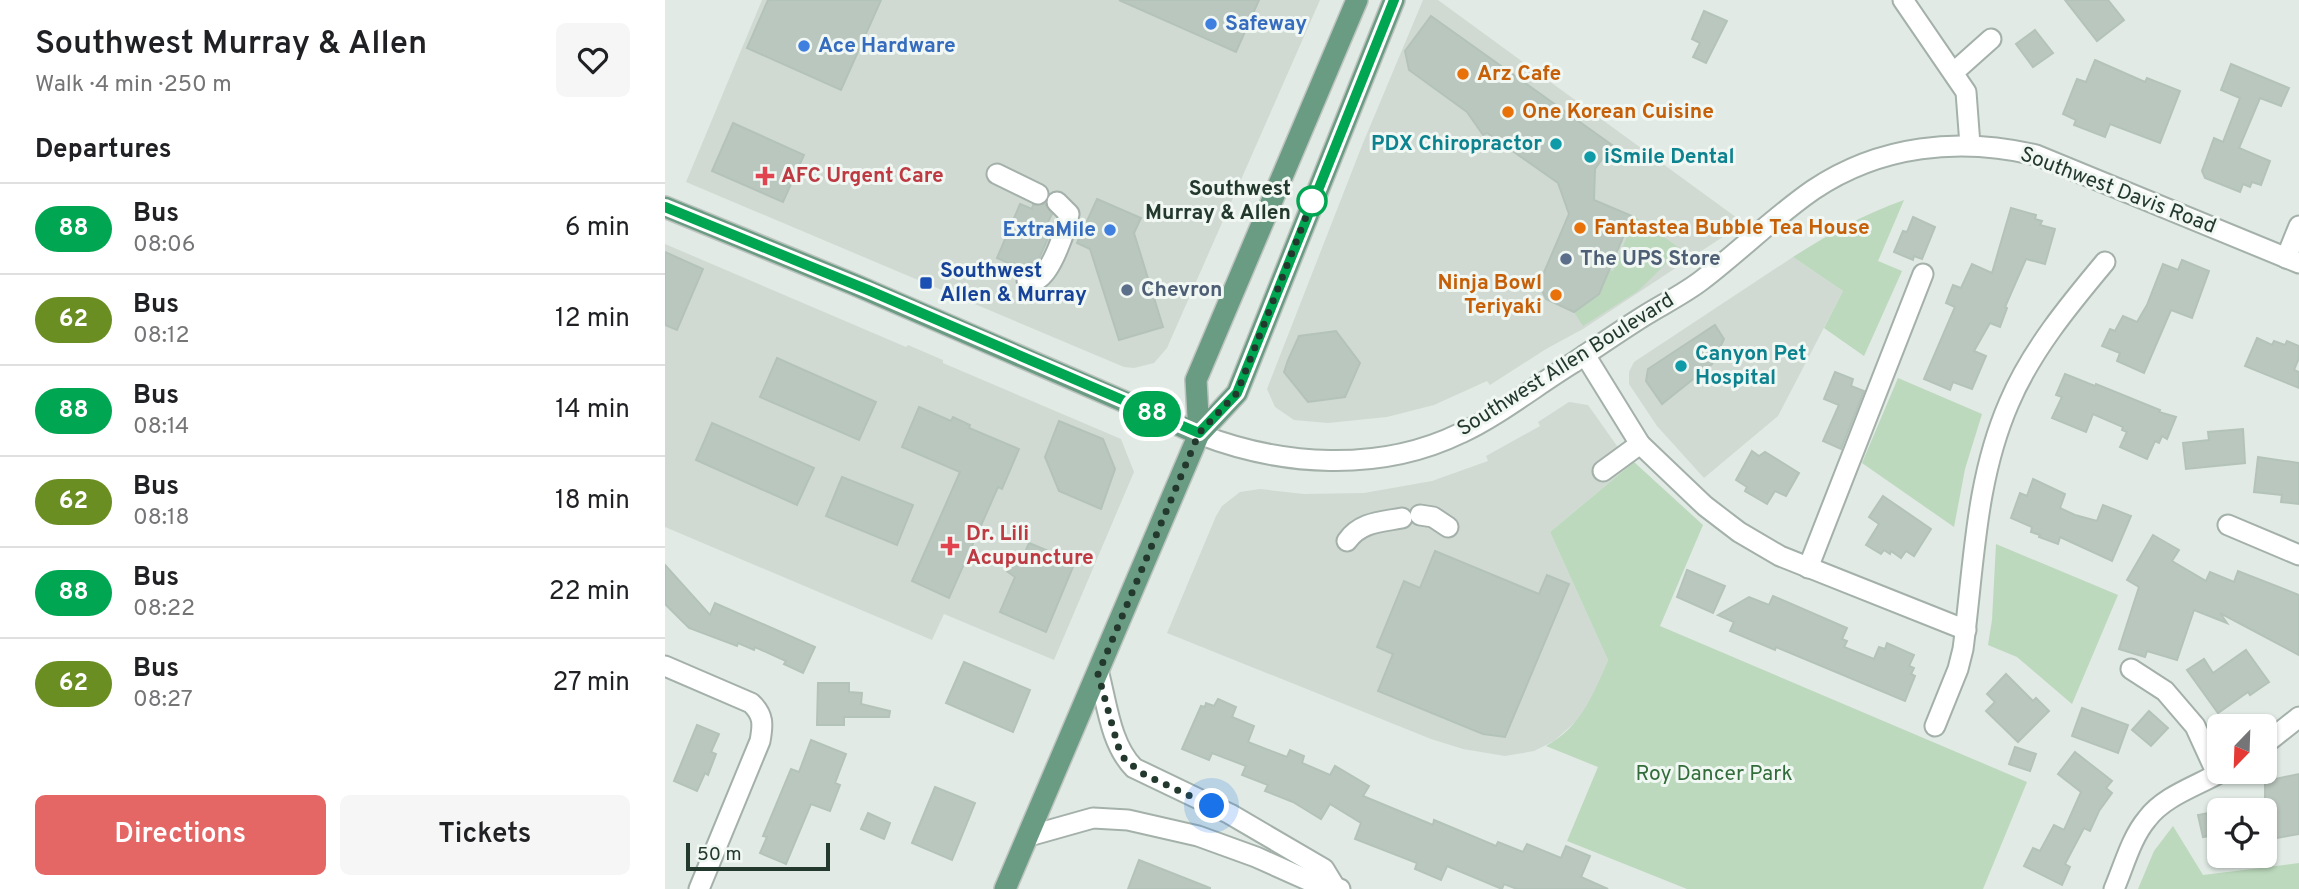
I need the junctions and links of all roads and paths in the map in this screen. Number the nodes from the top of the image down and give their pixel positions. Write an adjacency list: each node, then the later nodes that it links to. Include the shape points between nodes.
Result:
1 (1357, 0): 17 (main road, via 1196,380)
2 (1394, 0): 17 (main road, via 1237,393)
3 (1903, 0): 5 (street)
4 (1991, 39): 5 (street)
5 (1954, 72): 6 (street, via 1968,96)
6 (1970, 145): 12 (street, Southwest Davis Road, via 2016,150 2059,163); 16 (street, Southwest Allen Boulevard, via 1908,150 1847,170 1791,206 1699,282)
7 (997, 174): 8 (street)
8 (1038, 194)
9 (1057, 202): 15 (street, via 1069,214 1065,229 1048,269 1038,279)
10 (665, 207): 17 (main road, Southwest Allen Boulevard)
11 (2299, 226): 12 (street)
12 (2293, 261)
13 (2105, 262): 25 (street, via 2035,354 2008,405 1986,473)
14 (1923, 274): 24 (street)
15 (1027, 281)
16 (1584, 355): 17 (street, Southwest Allen Boulevard, via 1462,433 1402,453 1298,459 1245,450); 18 (street)
17 (1199, 433): 28 (main road)
18 (1640, 444): 19 (street); 24 (street, via 1739,533)
19 (1603, 471)
20 (2228, 525): 23 (street)
21 (1448, 527): 22 (street, via 1433,517 1411,517 1366,525)
22 (1347, 541)
23 (2299, 555)
24 (1808, 568): 25 (street)
25 (1966, 630): 30 (street, via 1958,669)
26 (665, 666): 36 (street, via 737,696 762,714 760,741)
27 (2131, 669): 32 (street, via 2165,691 2195,726)
28 (1098, 674): 34 (main road); 35 (street, via 1125,760 1325,869)
29 (2299, 717): 31 (street)
30 (1935, 726)
31 (2277, 734)
32 (2207, 750)
33 (2207, 779): 38 (street, via 2148,817)
34 (1029, 836): 35 (street, via 1093,818 1128,820 1198,836 1314,883); 37 (main road)
35 (1338, 888)
36 (699, 889)
37 (1005, 889)
38 (2114, 889)

